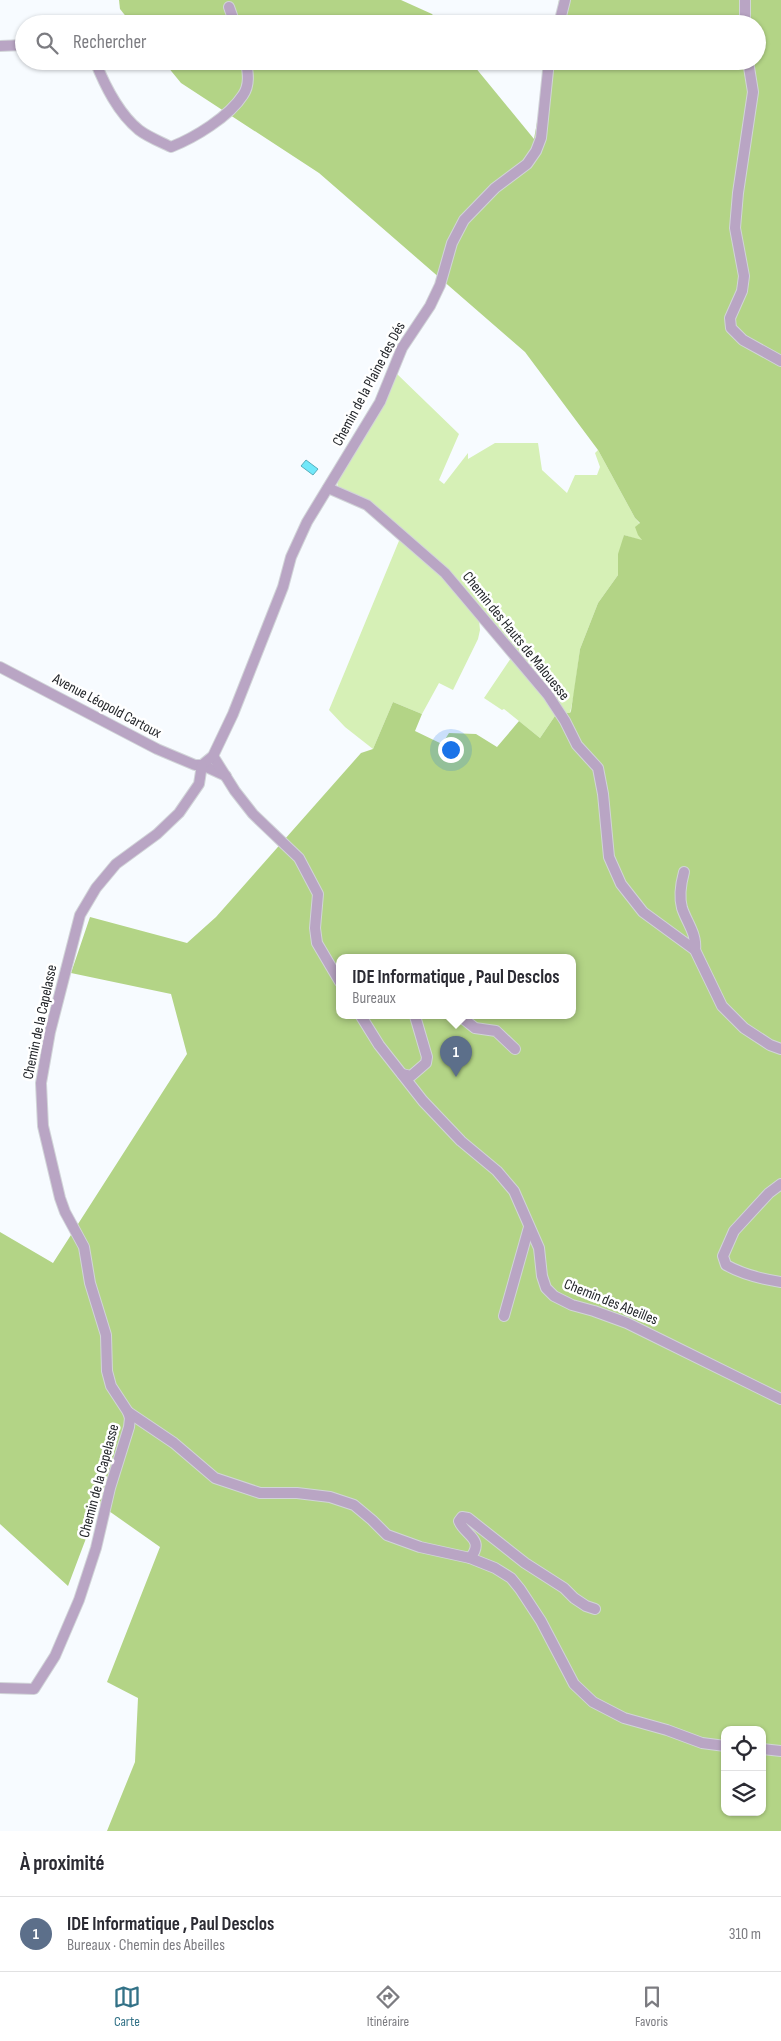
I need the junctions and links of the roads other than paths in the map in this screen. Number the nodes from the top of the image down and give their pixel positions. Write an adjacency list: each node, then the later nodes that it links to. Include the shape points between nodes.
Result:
1 (565, 0): 5 (street)
2 (745, 0): 6 (street)
3 (230, 7): 4 (street)
4 (232, 15)
5 (561, 15)
6 (745, 15)
7 (15, 45): 8 (street)
8 (0, 46)
9 (99, 70): 10 (street, via 119,107 140,130 170,147 190,140 231,110 244,94)
10 (248, 70)
11 (548, 70): 14 (street, Chemin de la Plaine des Dés, via 541,138 536,151 527,164 494,188 464,220 452,243 440,285 430,306 402,348 380,402)
12 (749, 70): 13 (street, via 753,92 735,228 744,276 742,292 730,318 731,328 743,340)
13 (781, 361)
14 (328, 488): 16 (street, Chemin de la Plaine des Dés, via 306,522 233,714); 20 (street, Chemin des Hauts de Malouesse, via 368,505 445,573 548,695 566,721 577,745 598,768 608,857 620,884 643,912)
15 (0, 667): 17 (street, Avenue Léopold Cartoux, via 157,749)
16 (213, 756): 17 (street); 18 (street)
17 (202, 765): 18 (street); 33 (street, Chemin de la Capelasse, via 199,784 179,813 158,834 116,864 80,915 50,1032 41,1083 44,1126 60,1198 84,1247 90,1284 106,1335 111,1386)
18 (226, 776): 21 (street, via 253,814 299,858 318,894 317,943)
19 (684, 872): 20 (street, via 682,907 693,931)
20 (696, 950): 26 (street, Chemin des Hauts de Malouesse, via 722,1006 744,1028)
21 (336, 975)
22 (363, 1019): 27 (street, Chemin des Abeilles)
23 (416, 1019): 27 (street, via 426,1062 411,1076)
24 (464, 1019): 25 (street, via 475,1028 496,1031)
25 (515, 1049)
26 (781, 1049)
27 (402, 1074): 29 (street, Chemin des Abeilles, via 461,1141 497,1171 514,1191)
28 (781, 1184): 30 (street, via 734,1231 723,1256 726,1265 741,1273)
29 (529, 1227): 31 (street); 32 (street, Chemin des Abeilles, via 539,1248 546,1288 554,1296 627,1323)
30 (781, 1282)
31 (504, 1316)
32 (781, 1399)
33 (128, 1412): 34 (street, via 174,1443 215,1478 260,1493 330,1497 354,1505 387,1535 420,1547); 36 (street, Chemin de la Capelasse, via 128,1437 116,1467 96,1548 79,1600 55,1656 34,1689)
34 (470, 1558): 35 (street, via 476,1552 476,1545 470,1533 460,1525 462,1517 468,1518 525,1564); 37 (street, via 511,1578 541,1621 574,1684 593,1702 624,1718 702,1743)
35 (595, 1610)
36 (0, 1688)
37 (721, 1745)
38 (766, 1750): 39 (street)
39 (781, 1751)

